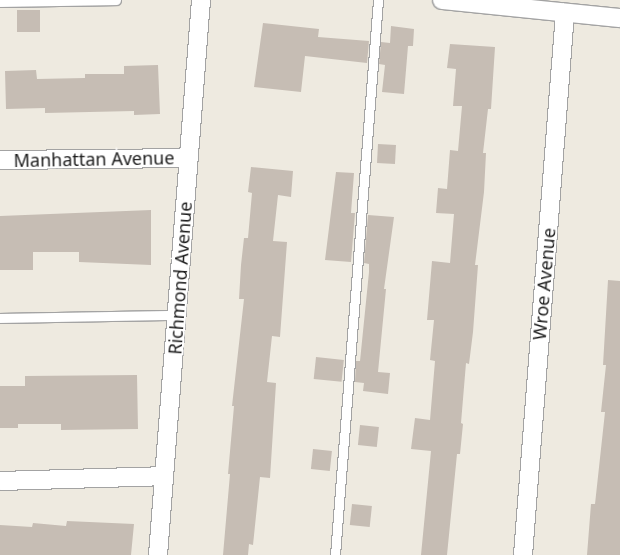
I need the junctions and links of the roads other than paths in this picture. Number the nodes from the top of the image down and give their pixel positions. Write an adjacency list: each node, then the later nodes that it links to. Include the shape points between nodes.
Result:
1 (116, 0): 5 (lane)
2 (201, 0): 8 (street, Richmond Avenue)
3 (378, 0): 15 (lane)
4 (442, 0): 6 (street)
5 (0, 2)
6 (565, 13): 7 (street); 16 (street, Wroe Avenue)
7 (620, 18)
8 (188, 158): 9 (street, Manhattan Avenue); 10 (street, Richmond Avenue)
9 (0, 160)
10 (177, 315): 11 (lane); 12 (street, Richmond Avenue)
11 (0, 318)
12 (164, 476): 13 (street); 14 (street, Richmond Avenue)
13 (0, 481)
14 (158, 555)
15 (335, 555)
16 (523, 555)

